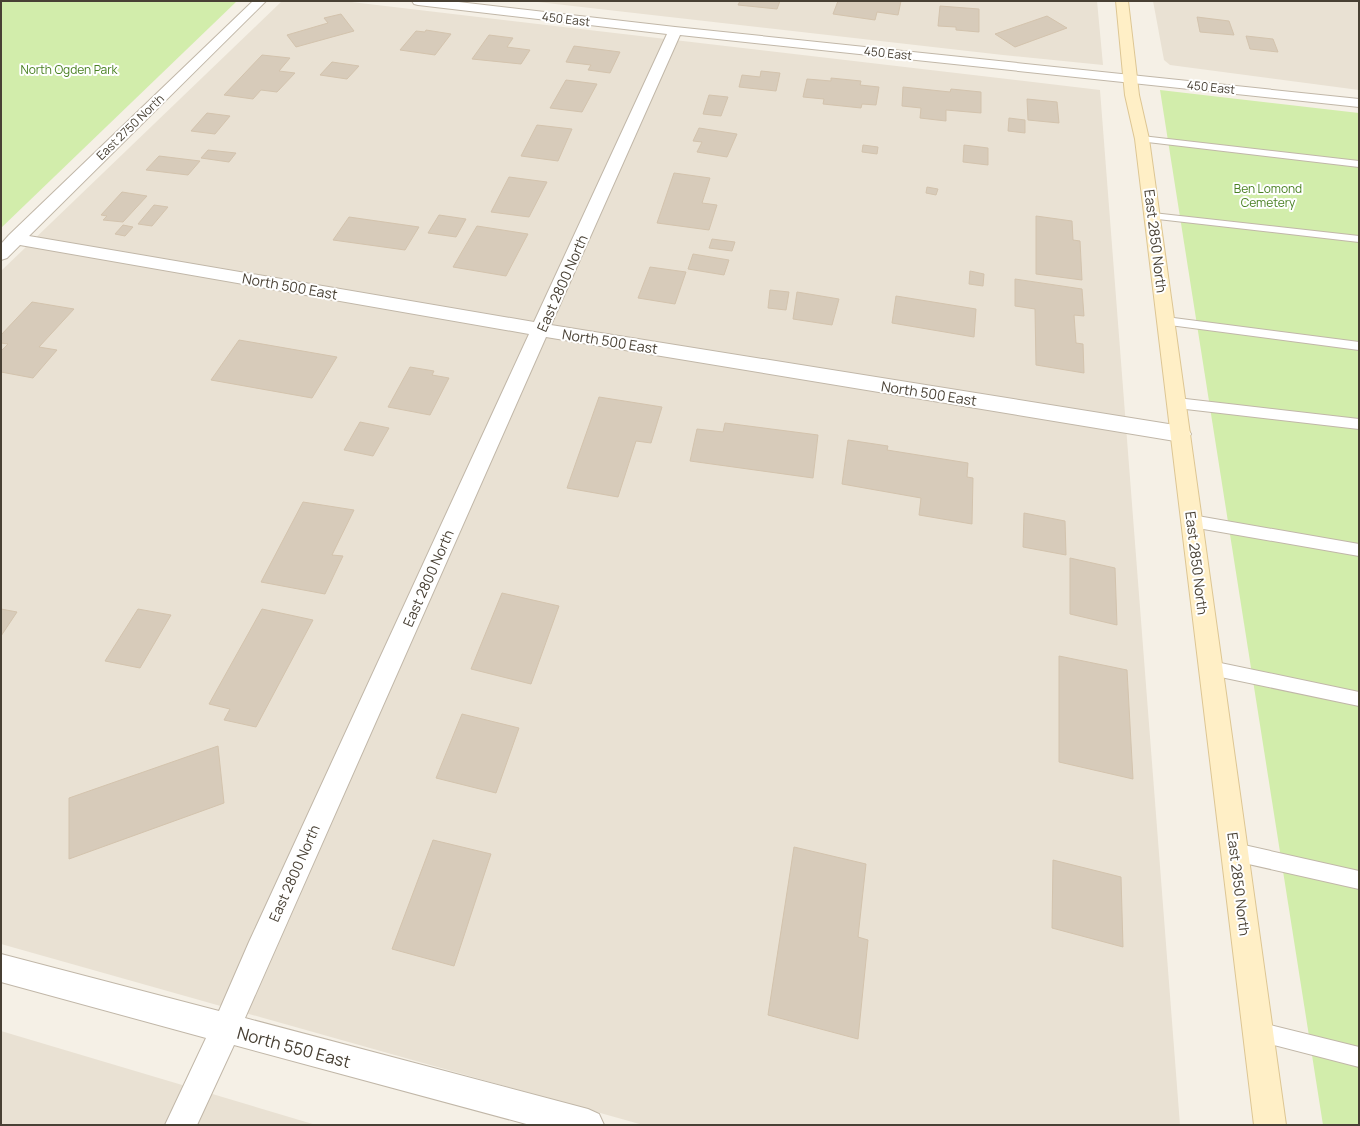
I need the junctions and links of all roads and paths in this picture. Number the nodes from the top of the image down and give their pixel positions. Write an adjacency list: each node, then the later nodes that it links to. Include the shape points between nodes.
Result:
1 (260, 1): 10 (street, East 2750 North)
2 (418, 1): 4 (street, 450 East)
3 (1122, 1): 5 (street, East 2850 North)
4 (675, 31): 5 (street, 450 East); 14 (street, East 2800 North)
5 (1130, 79): 6 (street, 450 East); 7 (street, East 2850 North)
6 (1359, 103)
7 (1142, 139): 8 (lane); 9 (street, East 2850 North)
8 (1359, 164)
9 (1152, 216): 11 (lane); 13 (street, East 2850 North)
10 (16, 239): 12 (street, East 2750 North); 14 (street, North 500 East)
11 (1359, 239)
12 (1, 254)
13 (1166, 321): 15 (lane); 16 (street, East 2850 North)
14 (541, 330): 18 (street, North 500 East); 26 (street, East 2800 North, via 265,937)
15 (1359, 346)
16 (1177, 403): 17 (lane); 18 (street, East 2850 North)
17 (1359, 424)
18 (1181, 434): 19 (street, East 2850 North)
19 (1192, 521): 20 (lane); 21 (street, East 2850 North)
20 (1359, 550)
21 (1211, 668): 22 (lane); 23 (street, East 2850 North)
22 (1359, 699)
23 (1235, 852): 24 (lane); 27 (street, East 2850 North)
24 (1359, 880)
25 (1, 968): 26 (street, North 550 East)
26 (226, 1029): 29 (street, East 2800 North); 30 (street, North 550 East)
27 (1258, 1032): 28 (lane); 31 (street, East 2850 North)
28 (1359, 1057)
29 (180, 1125)
30 (588, 1125)
31 (1270, 1125)

